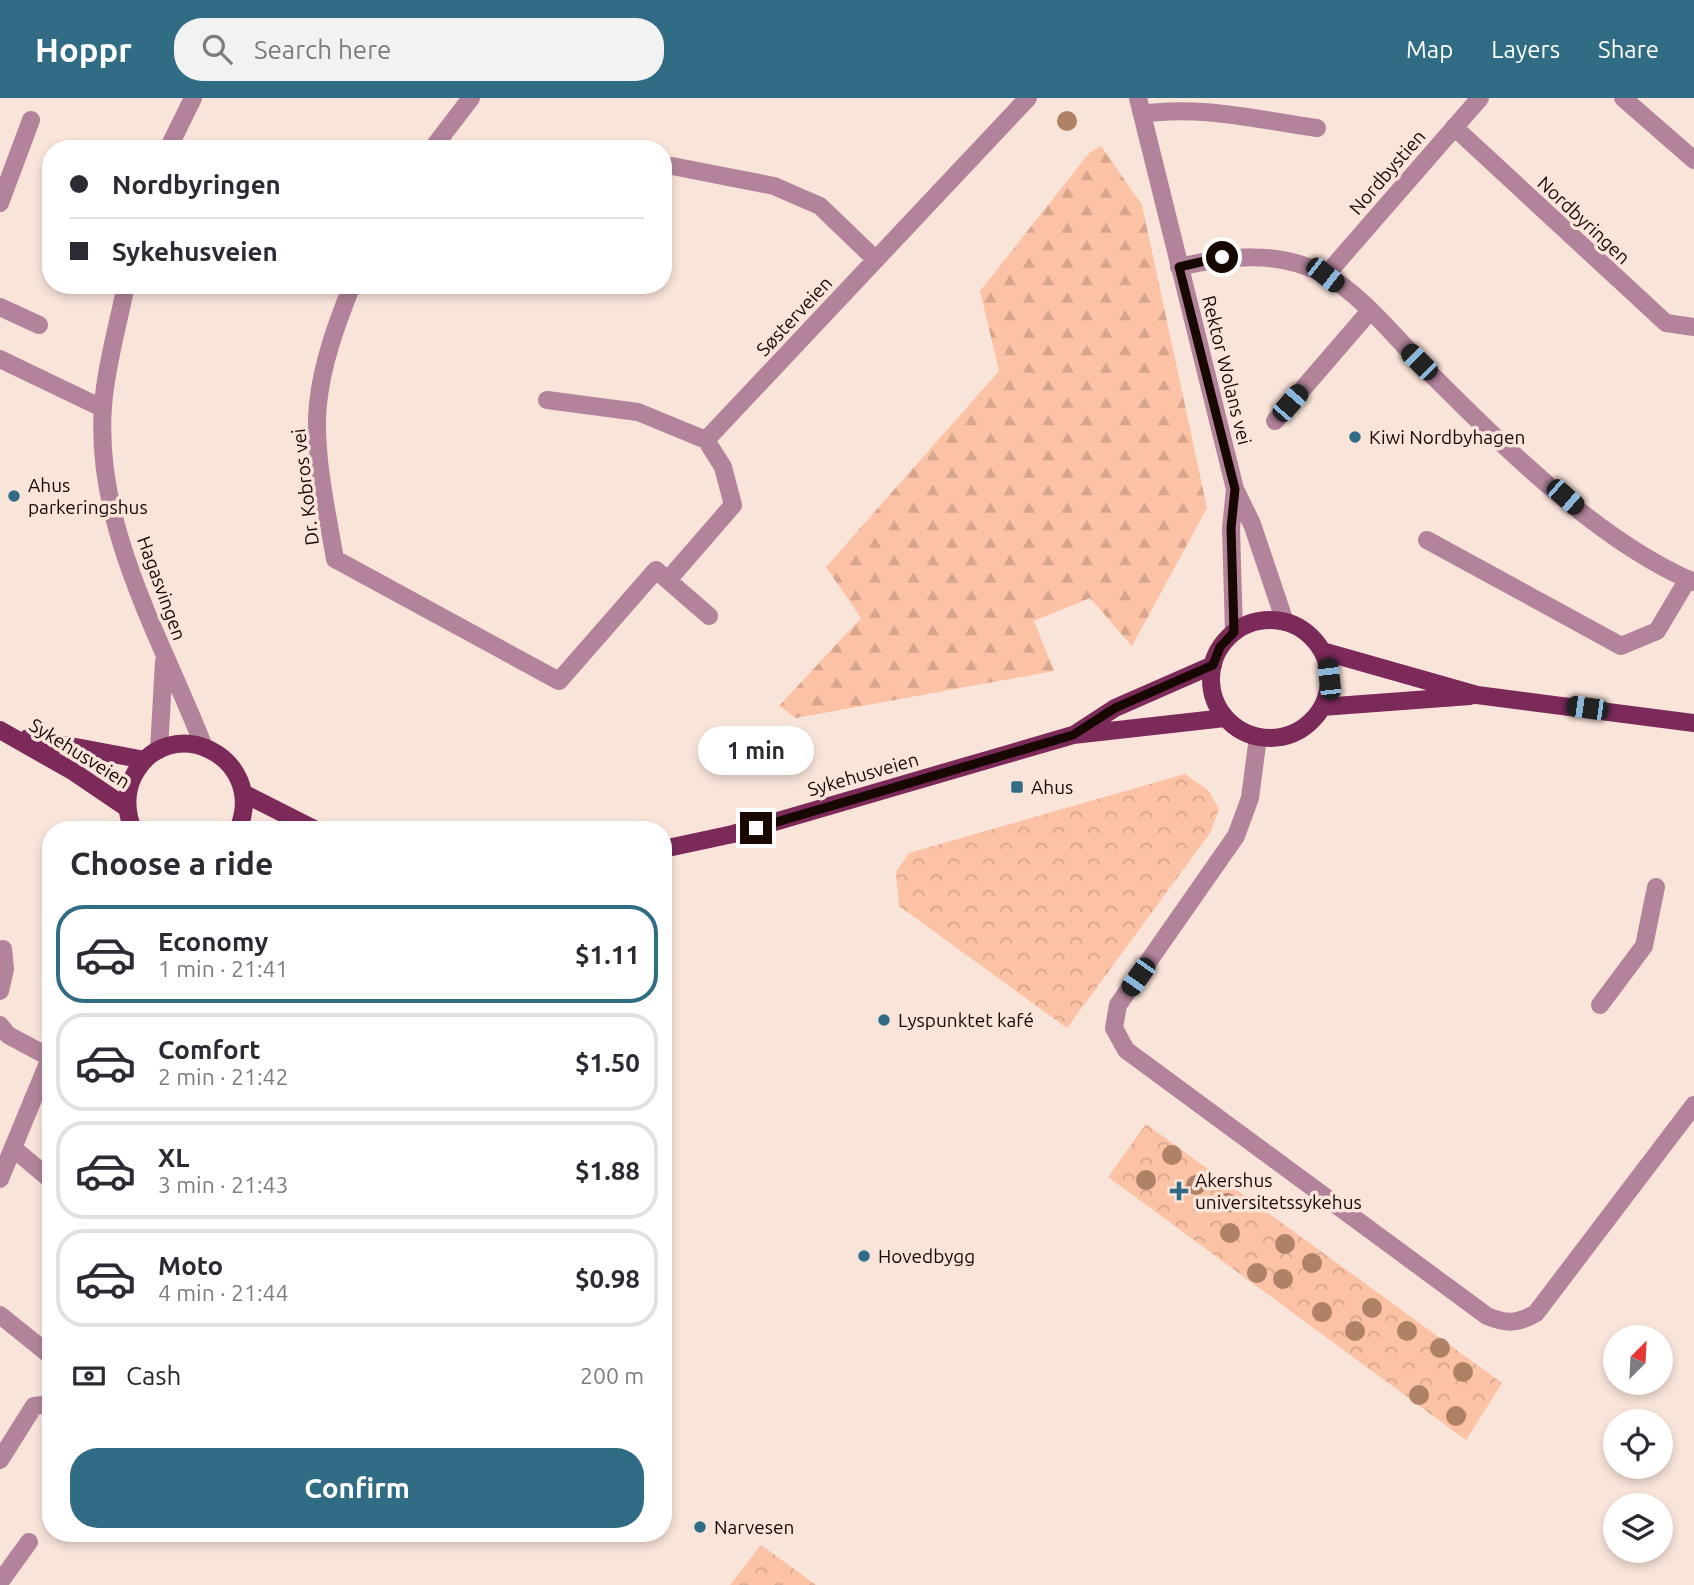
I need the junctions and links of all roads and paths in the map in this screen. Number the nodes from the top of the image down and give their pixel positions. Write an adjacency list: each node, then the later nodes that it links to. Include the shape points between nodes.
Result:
1 (193, 98): 10 (street)
2 (471, 98): 11 (street)
3 (1028, 98): 15 (street, Søsterveien)
4 (1480, 98): 8 (street, Nordbystien)
5 (1623, 98): 12 (street)
6 (1140, 106): 9 (street); 16 (street, Rektor Wolans vei)
7 (31, 120): 14 (street)
8 (1454, 127): 17 (street, Nordbystien); 23 (street, Nordbyringen, via 1665,323)
9 (1317, 128)
10 (173, 140)
11 (439, 140)
12 (1694, 160)
13 (672, 166): 15 (street, via 774,186 820,206)
14 (0, 203)
15 (876, 260): 28 (street, Søsterveien)
16 (1179, 267): 17 (street, via 1242,256 1299,265); 29 (street, Rektor Wolans vei)
17 (1325, 275): 21 (street)
18 (124, 294): 26 (street, Hagasvingen)
19 (349, 294): 31 (street, Dr. Kobros vei, via 333,335 317,405 321,476 335,559 559,681 656,570)
20 (0, 307): 22 (street)
21 (1369, 312): 27 (street); 32 (street, via 1450,393 1604,531 1663,569)
22 (39, 325)
23 (1694, 327)
24 (0, 359): 26 (street)
25 (547, 400): 28 (street, via 638,412)
26 (102, 408): 37 (street, Hagasvingen, via 110,499)
27 (1275, 421)
28 (706, 440): 31 (street, via 723,467 733,505)
29 (1235, 489): 34 (street, Rektor Wolans vei, via 1252,524); 35 (street, Rektor Wolans vei, via 1231,528)
30 (1427, 540): 32 (street, via 1621,646 1657,631)
31 (668, 580): 33 (street)
32 (1691, 580)
33 (709, 616)
34 (1285, 622): 35 (main road, via 1267,620); 36 (main road, via 1306,632)
35 (1234, 632): 38 (main road, via 1220,647)
36 (1322, 651): 39 (main road); 40 (main road, via 1329,679)
37 (164, 657): 46 (street, Hagasvingen); 47 (street, Hagasvingen)
38 (1213, 665): 41 (main road, via 1212,693); 44 (main road, Sykehusveien, via 1115,708)
39 (1477, 695): 40 (main road); 42 (main road)
40 (1322, 707): 45 (main road, via 1313,719 1288,735)
41 (1225, 718): 44 (main road, Sykehusveien); 45 (main road)
42 (1694, 723)
43 (5, 732): 47 (main road, Sykehusveien); 49 (main road, Sykehusveien)
44 (1073, 735): 53 (main road, Sykehusveien, via 733,834)
45 (1258, 737): 61 (street, via 1250,798 1236,836 1118,1005 1114,1028 1126,1050 1499,1321 1514,1322 1536,1313)
46 (204, 747): 47 (main road, Sykehusveien, via 189,744); 48 (main road, via 226,760)
47 (152, 755): 49 (main road, via 131,782)
48 (243, 793): 51 (main road); 52 (main road)
49 (127, 808): 50 (main road)
50 (131, 821)
51 (240, 821)
52 (298, 821)
53 (672, 847)
54 (1656, 887): 57 (street, via 1644,946)
55 (4, 949): 56 (street)
56 (0, 991)
57 (1600, 1005)
58 (0, 1025): 59 (street, via 8,1035)
59 (42, 1053)
60 (42, 1076): 62 (street)
61 (1694, 1105)
62 (13, 1147): 63 (street); 64 (street)
63 (42, 1172)
64 (0, 1179)
65 (0, 1315): 66 (street)
66 (42, 1349)
67 (42, 1406): 68 (street, via 34,1406)
68 (0, 1460)
69 (29, 1542): 70 (street)
70 (1, 1579)

